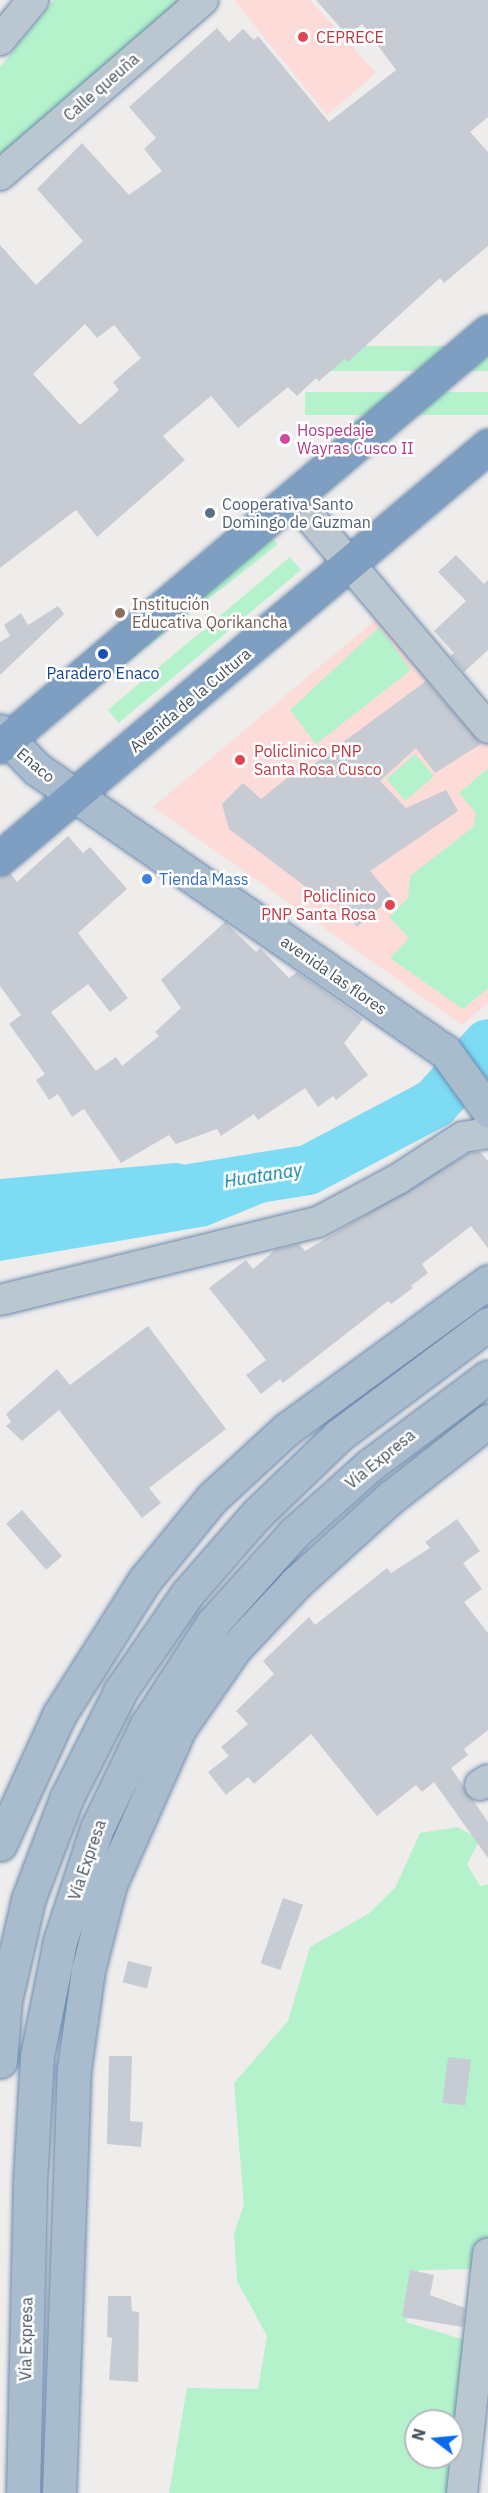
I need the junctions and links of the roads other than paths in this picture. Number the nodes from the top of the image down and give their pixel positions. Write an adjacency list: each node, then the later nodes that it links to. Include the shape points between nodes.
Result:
1 (33, 0): 3 (street)
2 (202, 0): 4 (street, Calle queuña)
3 (0, 40)
4 (0, 175)
5 (488, 332): 7 (highway)
6 (488, 446): 8 (highway, Avenida de la Cultura)
7 (293, 497): 8 (street); 10 (highway)
8 (350, 566): 9 (street); 11 (highway, Avenida de la Cultura)
9 (488, 728)
10 (2, 739): 11 (main road, Enaco)
11 (75, 796): 12 (highway, Avenida de la Cultura); 13 (main road, avenida las flores, via 444,1051)
12 (0, 858)
13 (488, 1110)
14 (488, 1133): 16 (street, via 463,1137 398,1179 318,1222)
15 (488, 1282): 20 (main road, via 287,1428 212,1498 144,1581 59,1715)
16 (0, 1300)
17 (488, 1324): 21 (main road, via 339,1435 258,1513 187,1594 121,1690 67,1797 28,1900 5,2000)
18 (488, 1377): 23 (main road, Vía Expresa, via 370,1465 295,1532 213,1623 146,1726 97,1828 60,1941 37,2056)
19 (488, 1420): 24 (main road, Vía Expresa, via 382,1505 296,1583 235,1648 180,1727 115,1873 88,1970 74,2069)
20 (0, 1844)
21 (0, 2061)
22 (488, 2253): 25 (street)
23 (23, 2493)
24 (59, 2493)
25 (462, 2493)

